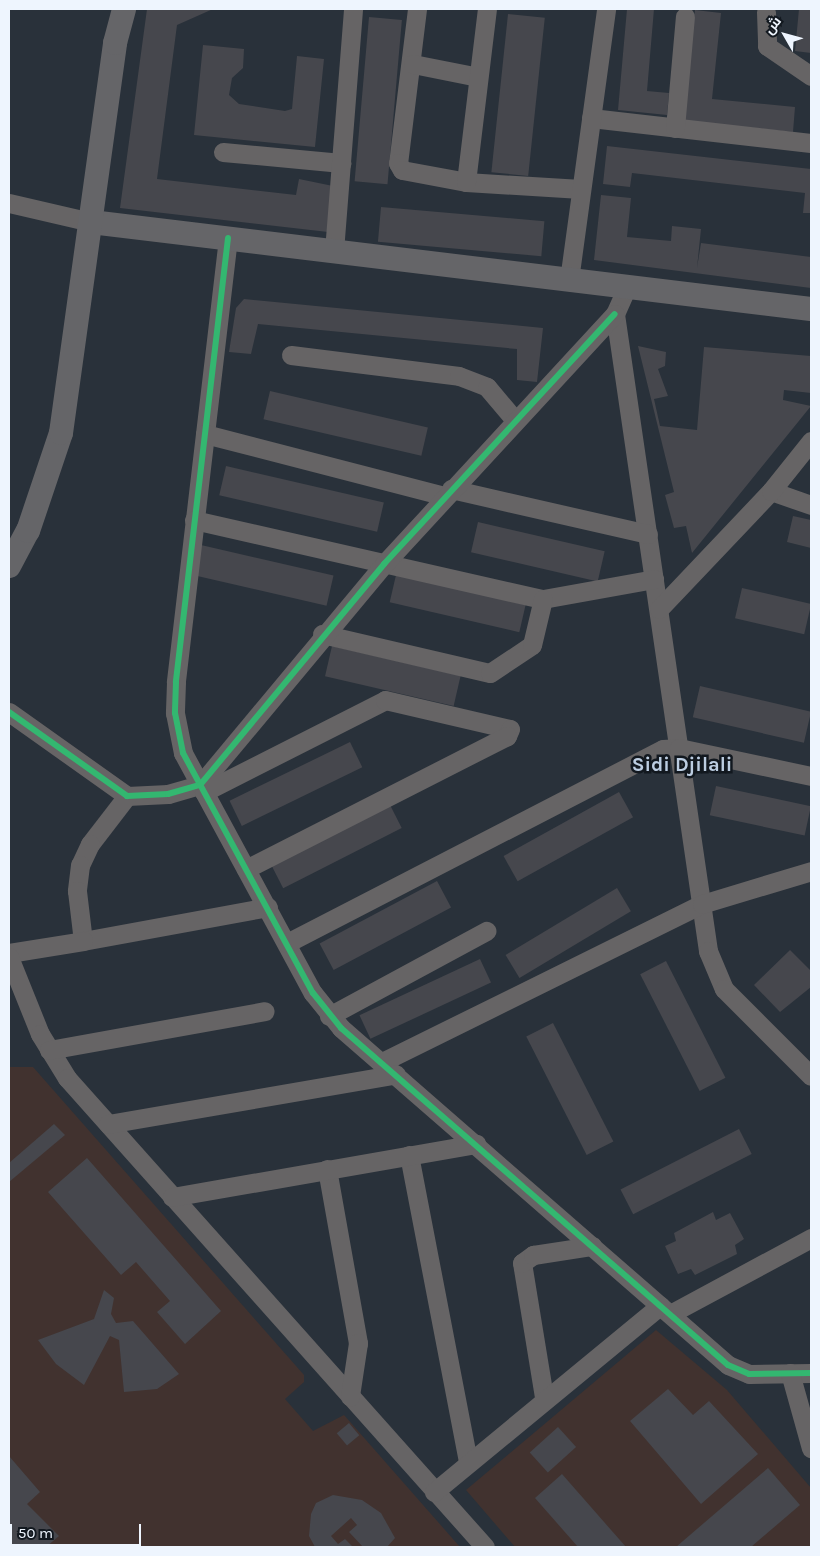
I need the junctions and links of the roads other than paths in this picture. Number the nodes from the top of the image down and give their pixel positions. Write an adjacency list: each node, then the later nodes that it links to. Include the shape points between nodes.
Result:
1 (113, 9): 9 (main road)
2 (124, 9): 9 (main road)
3 (353, 9): 17 (street)
4 (417, 9): 10 (street)
5 (487, 9): 12 (street)
6 (606, 9): 13 (street)
7 (766, 12): 11 (street, via 767,46)
8 (685, 16): 14 (street)
9 (115, 43): 21 (main road)
10 (413, 64): 12 (street); 18 (street, via 398,163 409,174)
11 (811, 76)
12 (478, 77): 18 (street)
13 (591, 118): 14 (street); 19 (street)
14 (675, 128): 15 (street)
15 (811, 143)
16 (223, 152): 17 (street)
17 (341, 162): 23 (street)
18 (466, 182): 19 (street)
19 (581, 189): 24 (street)
20 (9, 204): 21 (street)
21 (91, 222): 22 (main road); 38 (main road, via 61,433 28,531)
22 (228, 238): 23 (main road); 30 (street)
23 (334, 251): 24 (main road)
24 (568, 280): 25 (main road)
25 (627, 287): 26 (main road); 27 (street)
26 (811, 309)
27 (615, 314): 29 (street); 36 (street)
28 (291, 355): 29 (street, via 459,376 487,387)
29 (514, 419): 32 (street)
30 (205, 434): 32 (street); 35 (street)
31 (811, 441): 33 (street)
32 (448, 492): 36 (street); 37 (street)
33 (772, 492): 34 (street); 41 (street)
34 (811, 505)
35 (194, 520): 37 (street); 46 (street, via 175,713 183,753)
36 (648, 534): 39 (street)
37 (384, 564): 40 (street); 42 (street)
38 (9, 566)
39 (654, 579): 40 (street); 41 (street)
40 (543, 599): 42 (street, via 532,644 490,673)
41 (658, 609): 44 (street)
42 (322, 634): 46 (street)
43 (9, 712): 47 (street)
44 (679, 748): 45 (street); 50 (street); 54 (street, via 663,749)
45 (811, 776)
46 (202, 788): 47 (street); 48 (street); 48 (street, via 385,700 510,729 507,736)
47 (127, 796): 53 (street, via 90,844 80,865 76,891)
48 (246, 869): 51 (street)
49 (811, 871): 50 (street)
50 (702, 904): 59 (street); 60 (street, via 708,951 724,989)
51 (268, 907): 53 (street); 54 (street)
52 (486, 931): 57 (street)
53 (83, 941): 55 (street)
54 (287, 942): 57 (street)
55 (9, 955): 58 (street)
56 (265, 1011): 58 (street)
57 (329, 1016): 59 (street)
58 (49, 1050): 61 (street, via 67,1078)
59 (389, 1068): 61 (street); 62 (street)
60 (811, 1076)
61 (108, 1124): 65 (street)
62 (476, 1144): 63 (street); 67 (street)
63 (409, 1155): 64 (street); 76 (street)
64 (327, 1169): 65 (street); 69 (street, via 358,1343)
65 (172, 1197): 72 (street)
66 (811, 1238): 68 (street)
67 (592, 1246): 68 (street); 74 (street, via 532,1255 522,1263)
68 (665, 1310): 70 (street, via 740,1372); 74 (street)
69 (353, 1368): 72 (street); 73 (street)
70 (790, 1373): 71 (street); 75 (street)
71 (811, 1373)
72 (333, 1378): 73 (street)
73 (350, 1396): 77 (street)
74 (544, 1397): 76 (street)
75 (811, 1448)
76 (468, 1462): 77 (street)
77 (434, 1492): 78 (street)
78 (485, 1547)

